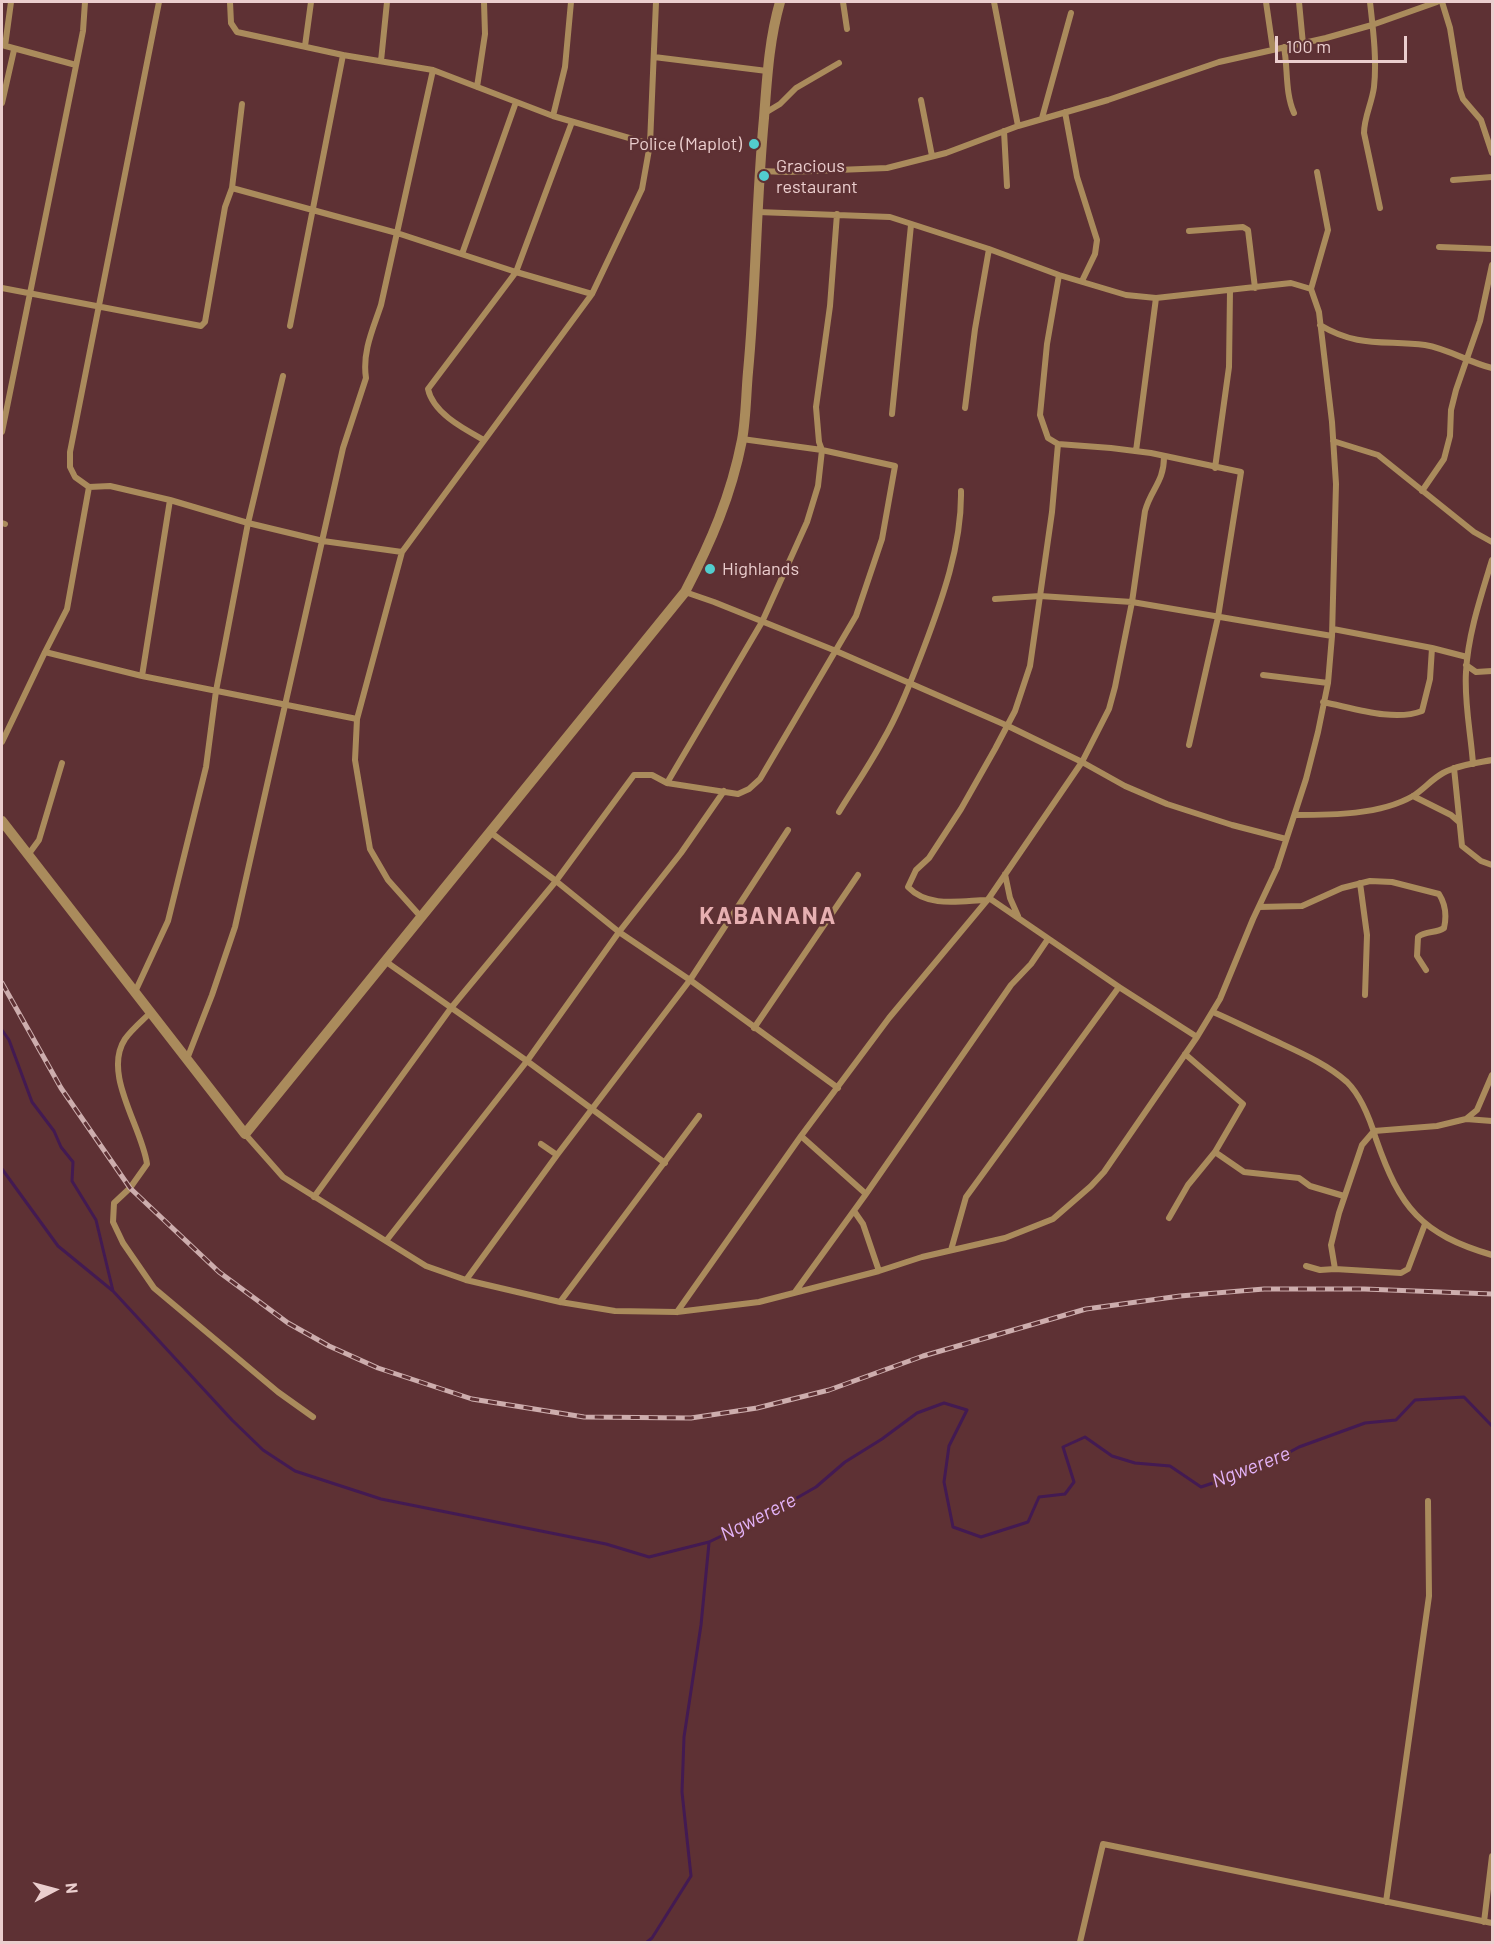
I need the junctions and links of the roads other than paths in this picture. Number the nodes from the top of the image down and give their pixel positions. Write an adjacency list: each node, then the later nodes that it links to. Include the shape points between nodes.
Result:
1 (11, 2): 22 (street)
2 (85, 2): 31 (street)
3 (159, 2): 78 (street)
4 (230, 2): 23 (street, via 231,23 237,32)
5 (311, 2): 23 (street)
6 (387, 2): 29 (street)
7 (483, 2): 34 (street, via 485,34)
8 (571, 2): 42 (street, via 566,67)
9 (656, 2): 28 (street)
10 (780, 2): 33 (street)
11 (843, 2): 20 (street)
12 (994, 2): 45 (street)
13 (1266, 2): 26 (street)
14 (1299, 2): 21 (street)
15 (1370, 2): 19 (street)
16 (1437, 2): 19 (street)
17 (1442, 2): 48 (street, via 1460,90 1481,120)
18 (1071, 13): 43 (street)
19 (1372, 25): 21 (street); 56 (street, via 1375,74 1364,133)
20 (847, 29)
21 (1303, 44): 24 (street)
22 (3, 45): 25 (street)
23 (305, 46): 27 (street)
24 (1284, 47): 26 (street); 41 (street, via 1289,102)
25 (14, 50): 31 (street); 37 (street)
26 (1273, 50): 39 (street, via 1219,62)
27 (343, 55): 29 (street); 57 (street)
28 (654, 57): 33 (street); 47 (street)
29 (381, 60): 32 (street)
30 (839, 63): 40 (street, via 796,88)
31 (76, 65): 75 (street)
32 (434, 70): 34 (street); 62 (street)
33 (767, 71): 40 (street)
34 (477, 87): 36 (street)
35 (921, 100): 49 (street)
36 (516, 102): 42 (street); 66 (street)
37 (2, 103)
38 (242, 104): 55 (street)
39 (1065, 112): 43 (street); 70 (street, via 1077,177 1096,240 1095,254)
40 (764, 113): 50 (street)
41 (1294, 113)
42 (553, 116): 44 (street)
43 (1042, 118): 45 (street)
44 (572, 122): 47 (street); 68 (street)
45 (1018, 126): 46 (street)
46 (1004, 131): 49 (street); 54 (street)
47 (650, 144): 76 (street, via 642,189)
48 (1492, 153)
49 (932, 156): 50 (street, via 887,168)
50 (759, 171): 58 (street)
51 (1317, 172): 73 (street, via 1328,230)
52 (1492, 177): 53 (street)
53 (1453, 180)
54 (1007, 186)
55 (232, 188): 57 (street); 78 (street, via 225,207 205,322 201,326)
56 (1380, 208)
57 (313, 211): 62 (street); 80 (street)
58 (758, 212): 59 (street); 87 (street)
59 (837, 214): 60 (street, via 890,217); 91 (street, via 816,407)
60 (911, 225): 64 (street); 85 (street)
61 (1189, 231): 72 (street, via 1243,227 1248,230)
62 (397, 233): 66 (street); 100 (street, via 368,343 366,378 343,448)
63 (1439, 248): 65 (street)
64 (989, 249): 69 (street); 84 (street)
65 (1492, 249)
66 (462, 254): 68 (street)
67 (1492, 265): 81 (street)
68 (516, 272): 76 (street); 88 (street, via 428,389 435,405)
69 (1059, 275): 70 (street); 90 (street, via 1040,415 1048,438)
70 (1082, 281): 77 (street, via 1126,295)
71 (2, 288): 75 (street)
72 (1255, 288): 73 (street, via 1291,283); 74 (street)
73 (1311, 289): 79 (street)
74 (1230, 291): 77 (street); 94 (street, via 1229,367)
75 (28, 294): 78 (street); 86 (street)
76 (592, 294): 88 (street)
77 (1156, 298): 92 (street)
78 (99, 308): 95 (street, via 70,452 75,477)
79 (1320, 325): 81 (street, via 1354,340 1426,345); 89 (street)
80 (290, 326)
81 (1467, 358): 82 (street); 97 (street, via 1451,410 1444,459)
82 (1492, 368)
83 (284, 376): 99 (street)
84 (965, 408)
85 (892, 414)
86 (2, 432)
87 (742, 439): 91 (street); 104 (street, via 726,502)
88 (484, 440): 102 (street)
89 (1333, 441): 97 (street, via 1378,455); 110 (street, via 1337,524)
90 (1059, 444): 92 (street); 105 (street)
91 (822, 450): 109 (street, via 818,486 807,522); 112 (street, via 895,466 882,539 856,616)
92 (1136, 451): 93 (street)
93 (1164, 457): 94 (street); 107 (street, via 1162,476 1145,511)
94 (1215, 468): 108 (street, via 1241,472)
95 (89, 486): 98 (street, via 110,486); 113 (street, via 68,609)
96 (961, 491): 119 (street, via 962,505 945,590)
97 (1422, 491): 101 (street)
98 (170, 500): 99 (street); 117 (street)
99 (248, 523): 100 (street); 120 (street)
100 (323, 541): 102 (street); 122 (street)
101 (1492, 542)
102 (402, 552): 123 (street)
103 (1492, 560): 114 (street, via 1474,620)
104 (685, 592): 109 (street); 140 (street)
105 (1040, 596): 106 (street); 107 (street); 124 (street, via 1030,666)
106 (995, 599)
107 (1132, 602): 108 (street); 128 (street, via 1109,709)
108 (1218, 617): 110 (street); 126 (street)
109 (762, 622): 112 (street); 132 (street)
110 (1333, 633): 111 (street); 118 (street)
111 (1432, 648): 114 (street); 121 (street, via 1422,711 1397,716)
112 (836, 651): 119 (street); 133 (street, via 760,779 738,794)
113 (45, 652): 117 (street); 125 (street)
114 (1467, 661): 115 (street, via 1476,672); 130 (street)
115 (1492, 671)
116 (1263, 675): 118 (street)
117 (142, 676): 120 (street)
118 (1328, 683): 121 (street)
119 (910, 684): 124 (street); 135 (street, via 883,742)
120 (216, 691): 122 (street); 158 (street, via 206,767 168,921)
121 (1323, 702): 136 (street)
122 (285, 706): 123 (street); 166 (street, via 235,927)
123 (357, 719): 151 (street, via 355,760 370,849 388,880)
124 (1008, 726): 128 (street); 148 (street, via 961,809 908,887 928,900)
125 (2, 742)
126 (1189, 745)
127 (1492, 760): 130 (street)
128 (1082, 762): 141 (street, via 1167,804); 144 (street)
129 (62, 763): 142 (street, via 39,840)
130 (1473, 764): 131 (street)
131 (1454, 768): 134 (street); 138 (street)
132 (667, 783): 133 (street); 146 (street, via 652,775 634,775)
133 (724, 791): 152 (street, via 681,854)
134 (1413, 796): 136 (street, via 1369,810); 138 (street)
135 (838, 812)
136 (1294, 815): 141 (street)
137 (2, 821): 142 (street)
138 (1460, 822): 143 (street, via 1462,846)
139 (788, 830): 156 (street)
140 (490, 832): 146 (street); 151 (street)
141 (1286, 839): 149 (street)
142 (27, 855): 158 (street)
143 (1492, 865)
144 (1005, 873): 148 (street); 150 (street)
145 (858, 875): 163 (street)
146 (556, 881): 152 (street); 160 (street)
147 (1360, 883): 149 (street, via 1302,906); 155 (street, via 1380,880 1438,894 1446,913 1444,928 1418,937 1417,956); 159 (street, via 1368,935)
148 (987, 899): 150 (street); 169 (street, via 889,1018)
149 (1258, 907): 162 (street)
150 (1018, 916): 153 (street)
151 (421, 917): 154 (street)
152 (619, 932): 156 (street); 167 (street)
153 (1048, 939): 157 (street); 181 (street, via 1011,985)
154 (385, 961): 160 (street); 175 (street)
155 (1426, 970)
156 (690, 980): 163 (street); 170 (street)
157 (1119, 987): 164 (street); 188 (street, via 966,1197)
158 (135, 992): 161 (street)
159 (1365, 995)
160 (452, 1008): 167 (street); 183 (street)
161 (151, 1012): 166 (street); 197 (street, via 123,1041 118,1060 118,1076 144,1145 147,1164 114,1203 113,1222 154,1288)
162 (1213, 1012): 164 (street); 174 (street, via 1304,1054 1347,1083)
163 (754, 1028): 169 (street)
164 (1197, 1037): 165 (street)
165 (1185, 1054): 178 (street, via 1243,1104); 188 (street, via 1104,1172 1070,1206 1053,1219 1005,1238)
166 (187, 1059): 175 (street)
167 (527, 1061): 170 (street); 187 (street)
168 (1492, 1075): 172 (street, via 1477,1110)
169 (838, 1088): 176 (street)
170 (592, 1109): 179 (street); 180 (street)
171 (699, 1116): 180 (street)
172 (1466, 1119): 173 (street); 174 (street, via 1437,1126)
173 (1492, 1121)
174 (1374, 1131): 182 (street, via 1362,1145); 186 (street, via 1405,1202)
175 (245, 1134): 183 (street, via 283,1177)
176 (801, 1136): 181 (street); 196 (street)
177 (541, 1144): 179 (street)
178 (1215, 1152): 182 (street, via 1244,1172 1299,1178 1310,1186); 185 (street, via 1188,1185)
179 (557, 1155): 193 (street)
180 (665, 1163): 195 (street)
181 (866, 1194): 184 (street)
182 (1344, 1196): 191 (street, via 1331,1245)
183 (314, 1197): 187 (street)
184 (854, 1211): 192 (street); 194 (street)
185 (1169, 1218)
186 (1425, 1224): 189 (street, via 1464,1246); 191 (street, via 1408,1269)
187 (386, 1241): 193 (street, via 426,1266)
188 (951, 1250): 192 (street)
189 (1492, 1255)
190 (1306, 1266): 191 (street)
191 (1335, 1269)
192 (879, 1271): 194 (street)
193 (466, 1280): 195 (street)
194 (794, 1292): 196 (street, via 759,1302)
195 (560, 1302): 196 (street, via 615,1311)
196 (677, 1312)
197 (313, 1417)
198 (1428, 1501): 200 (street, via 1429,1596)
199 (1492, 1856): 201 (street)
200 (1386, 1902): 201 (street); 203 (street, via 1103,1844)
201 (1484, 1922): 202 (street)
202 (1492, 1923)
203 (1080, 1942)

